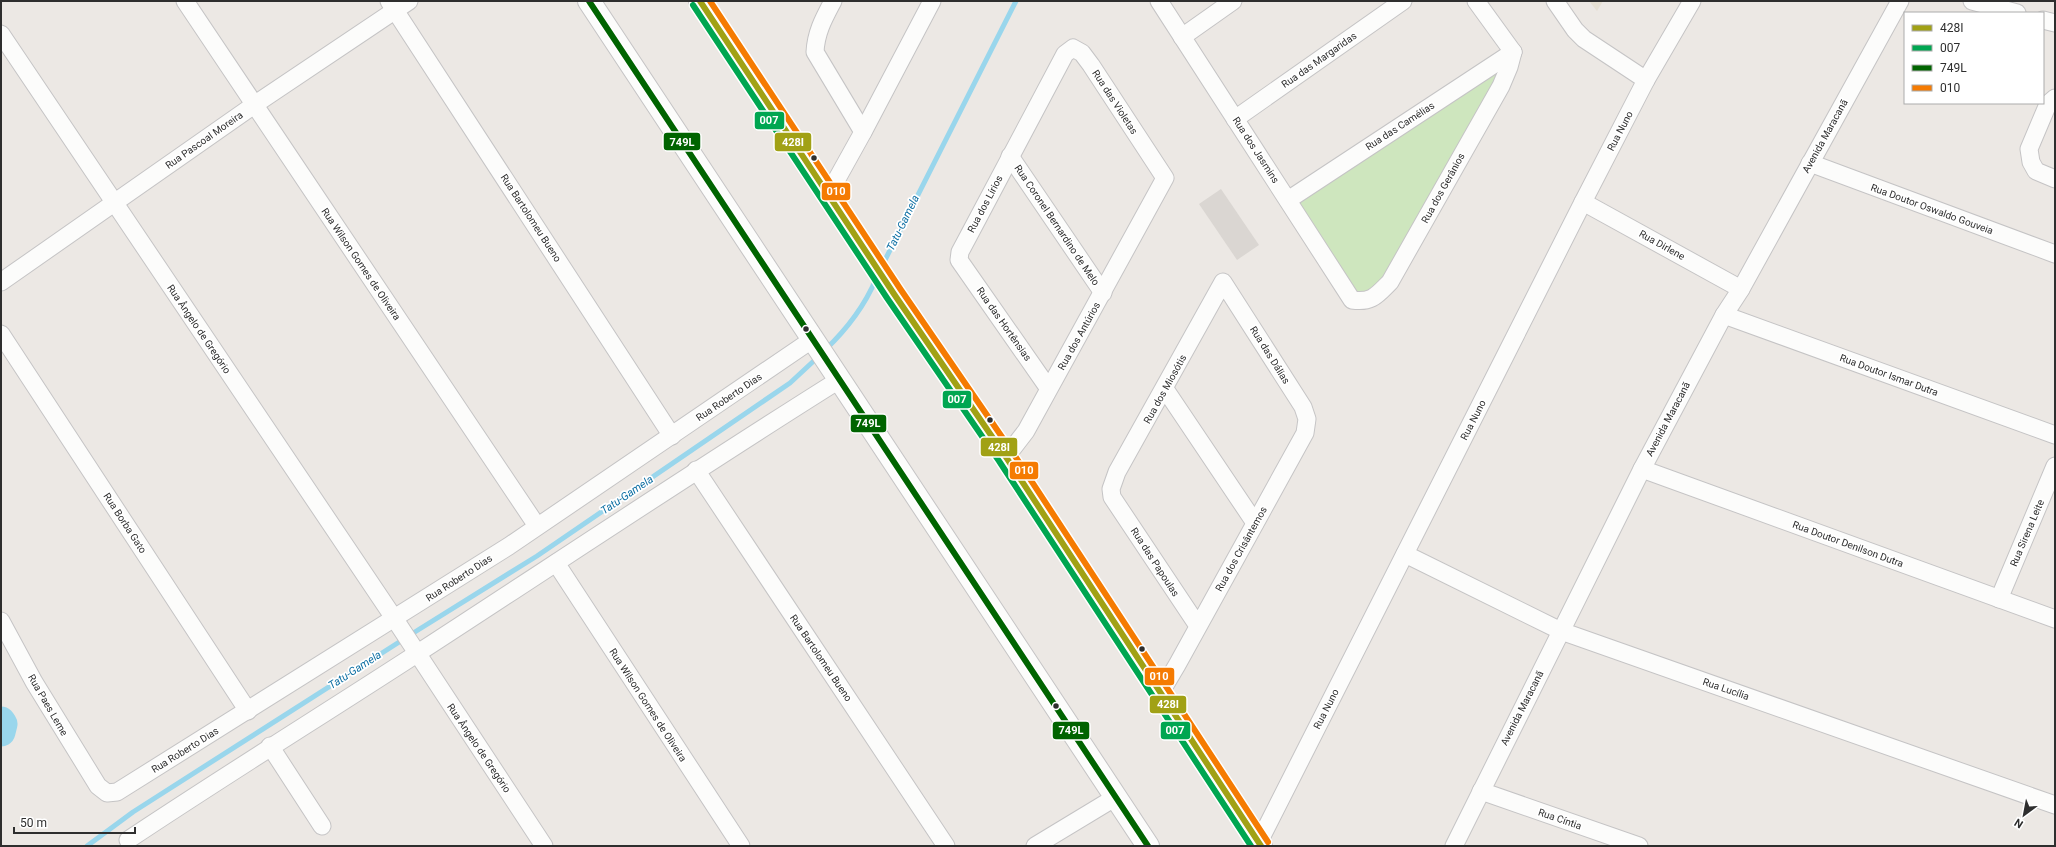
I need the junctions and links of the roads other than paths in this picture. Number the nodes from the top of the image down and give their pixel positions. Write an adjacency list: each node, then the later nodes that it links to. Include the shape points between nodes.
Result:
1 (185, 1): 24 (street, Rua Wilson Gomes de Oliveira)
2 (589, 1): 44 (main road)
3 (700, 1): 31 (main road)
4 (833, 1): 26 (street, via 815,40 815,52)
5 (932, 1): 26 (street)
6 (1159, 1): 19 (street, Rua dos Jasmins)
7 (1234, 1): 19 (street)
8 (1403, 1): 25 (street, Rua das Margaridas)
9 (1476, 1): 20 (street)
10 (1554, 1): 22 (street, via 1584,39)
11 (1692, 1): 22 (street, Rua Nuno)
12 (1972, 1): 15 (street)
13 (1893, 3): 28 (street, Avenida Maracanã)
14 (397, 4): 24 (street, Rua Pascoal Moreira); 50 (street, Rua Bartolomeu Bueno)
15 (2013, 12)
16 (2044, 20): 17 (street)
17 (2055, 23)
18 (1, 34): 33 (street, Rua Ângelo de Gregório)
19 (1182, 37): 25 (street, Rua dos Jasmins)
20 (1513, 52): 32 (street, Rua das Camélias); 41 (street, Rua dos Gerânios, via 1501,86 1390,282 1376,296 1365,302)
21 (1060, 64): 27 (street, Rua dos Lírios); 29 (street, Rua das Violetas, via 1065,54 1073,48 1082,54)
22 (1646, 80): 34 (street, Rua Nuno)
23 (2055, 98): 30 (street, via 2048,104 2029,149 2031,162 2036,171)
24 (254, 105): 33 (street, Rua Pascoal Moreira); 57 (street, Rua Wilson Gomes de Oliveira)
25 (1235, 119): 32 (street, Rua dos Jasmins)
26 (863, 132): 31 (street)
27 (1010, 156): 36 (street, Rua dos Lírios, via 960,252); 40 (street, Rua Coronel Bernardino de Melo)
28 (1810, 163): 35 (street, Rua Doutor Oswaldo Gouveia); 39 (street, Avenida Maracanã)
29 (1165, 178): 40 (street, Rua dos Antúrios)
30 (2055, 179)
31 (828, 194): 51 (main road)
32 (1288, 200): 41 (street, Rua dos Jasmins)
33 (113, 202): 37 (street, Rua Pascoal Moreira); 63 (street, Rua Ângelo de Gregório)
34 (1583, 202): 39 (street, Rua Dirlene); 58 (street, Rua Nuno)
35 (2055, 254)
36 (959, 260): 47 (street, Rua das Hortênsias)
37 (1, 282)
38 (1224, 282): 46 (street, Rua dos Miosótis); 48 (street, Rua das Dálias, via 1303,407 1307,419)
39 (1741, 289): 42 (street, Avenida Maracanã)
40 (1103, 293): 47 (street, Rua dos Antúrios)
41 (1352, 300)
42 (1724, 315): 49 (street, Rua Doutor Ismar Dutra); 53 (street, Avenida Maracanã)
43 (1, 334): 68 (street, Rua Borba Gato)
44 (815, 343): 45 (main road); 50 (street, Rua Roberto Dias)
45 (837, 377): 54 (street); 72 (main road)
46 (1165, 388): 55 (street, Rua dos Miosótis, via 1117,472 1111,489); 56 (street)
47 (1050, 389): 51 (street, Rua dos Antúrios, via 1026,431)
48 (1305, 432): 56 (street, Rua dos Crisântemos)
49 (2055, 435)
50 (672, 436): 57 (street, Rua Roberto Dias)
51 (1006, 457): 67 (main road)
52 (2055, 466): 60 (street, Rua Sirena Leite)
53 (1642, 469): 60 (street, Rua Doutor Denilson Dutra); 65 (street, Avenida Maracanã)
54 (696, 470): 59 (street); 79 (street, Rua Bartolomeu Bueno)
55 (1112, 497): 64 (street, Rua das Papoulas)
56 (1255, 523): 64 (street, Rua dos Crisântemos)
57 (537, 526): 63 (street, Rua Roberto Dias)
58 (1405, 554): 65 (street, Rua Lucília); 76 (street, Rua Nuno)
59 (556, 563): 66 (street); 78 (street, Rua Wilson Gomes de Oliveira)
60 (2000, 599): 61 (street, Rua Doutor Denilson Dutra)
61 (2055, 619)
62 (1, 621): 70 (street, Rua Paes Leme, via 38,689)
63 (397, 621): 66 (street, Rua Ângelo de Gregório); 68 (street, Rua Roberto Dias)
64 (1198, 626): 67 (street, Rua dos Crisântemos)
65 (1561, 631): 71 (street, Avenida Maracanã); 73 (street, Rua Lucília)
66 (415, 652): 69 (street); 77 (street, Rua Ângelo de Gregório)
67 (1161, 692): 76 (main road)
68 (248, 712): 70 (street, Rua Roberto Dias, via 117,792 107,793)
69 (270, 746): 74 (street); 75 (street)
70 (98, 786)
71 (1481, 791): 82 (street, Avenida Maracanã); 83 (street, Rua Cíntia)
72 (1116, 798): 80 (street); 81 (main road)
73 (2055, 805)
74 (322, 826)
75 (128, 840)
76 (1260, 844)
77 (544, 846)
78 (741, 846)
79 (946, 846)
80 (1035, 846)
81 (1148, 846)
82 (1454, 846)
83 (1639, 846)

